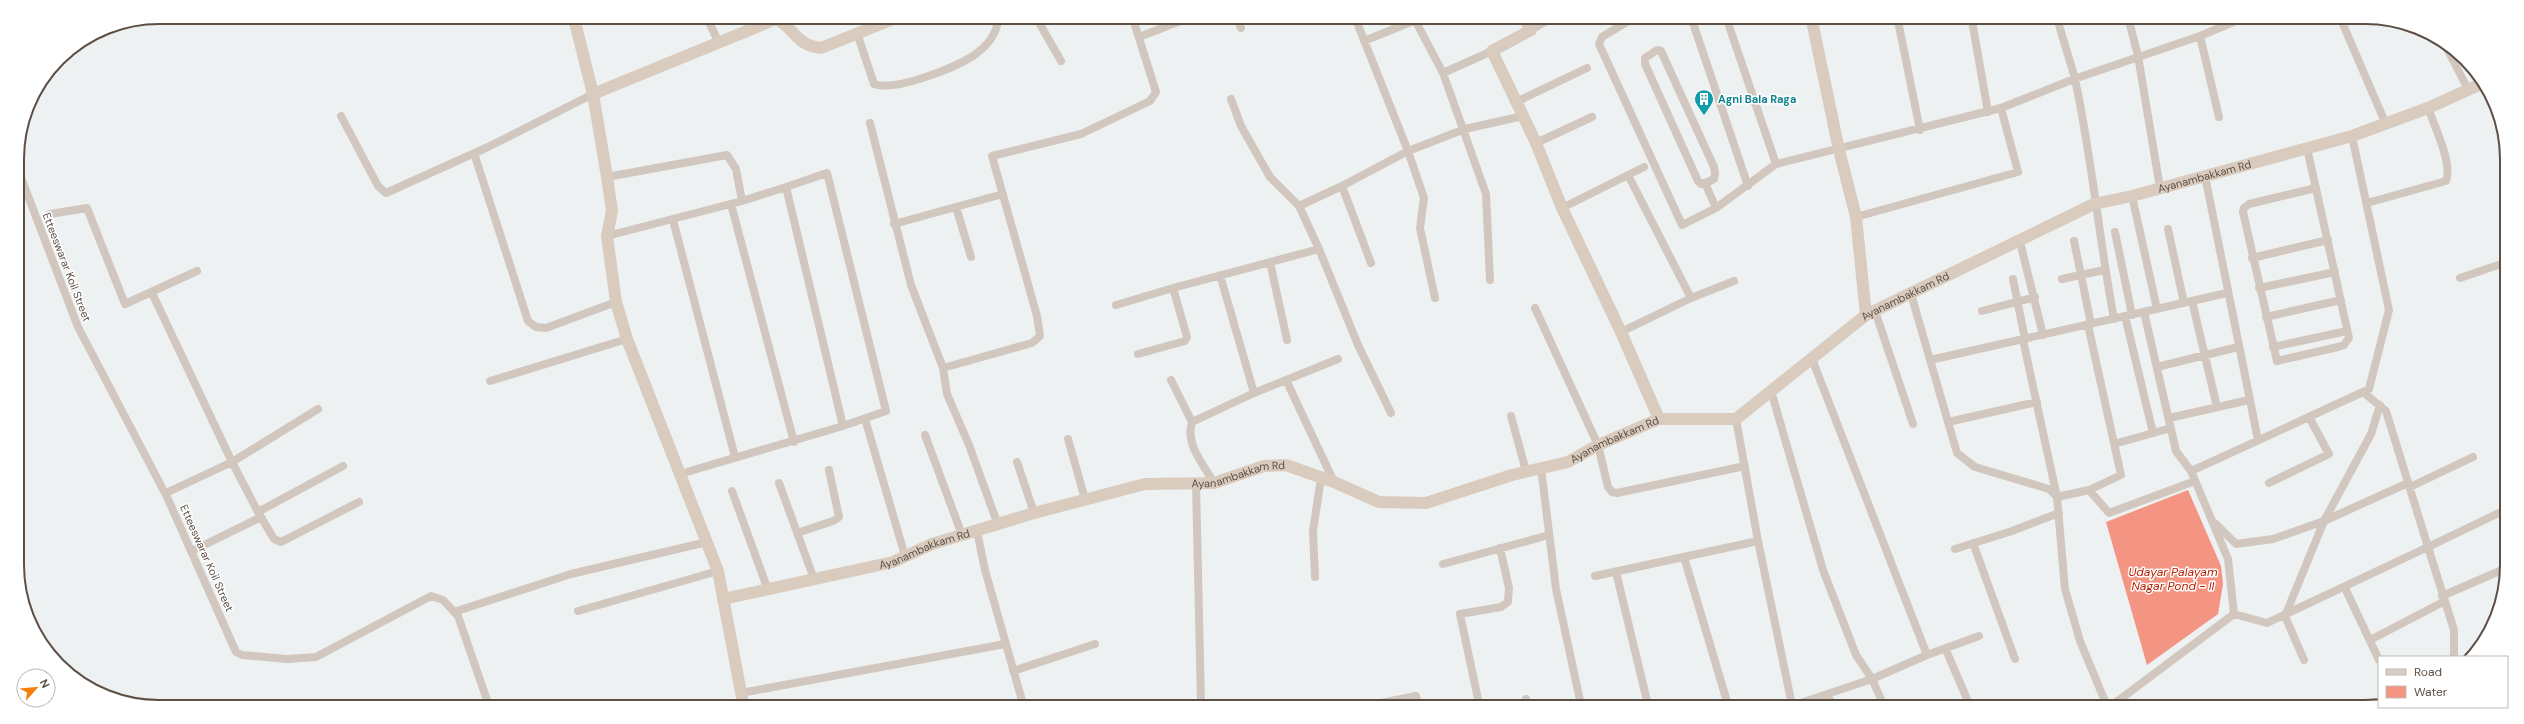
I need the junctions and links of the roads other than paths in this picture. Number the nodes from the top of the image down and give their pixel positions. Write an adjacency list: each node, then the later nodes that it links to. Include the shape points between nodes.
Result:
1 (576, 24): 40 (street)
2 (710, 24): 30 (street)
3 (764, 24): 30 (street)
4 (788, 24): 26 (street, via 796,39 808,47 821,48)
5 (880, 24): 26 (street)
6 (997, 24): 26 (street, via 992,37 973,56 924,77 889,86 874,84)
7 (1040, 24): 34 (street)
8 (1135, 24): 28 (street)
9 (1173, 24): 28 (street)
10 (1239, 24): 25 (street)
11 (1358, 24): 29 (street)
12 (1405, 24): 29 (street)
13 (1417, 24): 36 (street)
14 (1623, 24): 81 (street, via 1602,37 1599,44 1678,218 1682,225)
15 (1693, 24): 68 (street)
16 (1728, 24): 60 (street)
17 (1813, 24): 57 (street)
18 (1899, 24): 53 (street)
19 (1973, 24): 45 (street)
20 (2059, 24): 37 (street)
21 (2130, 24): 33 (street)
22 (2229, 24): 27 (street)
23 (2343, 24): 50 (street)
24 (1528, 25): 31 (street)
25 (1241, 28)
26 (857, 33)
27 (2200, 36): 33 (street); 49 (street)
28 (1139, 37): 72 (street, via 1156,92 1150,101 1081,134 992,156)
29 (1364, 41): 58 (street)
30 (719, 43): 40 (street)
31 (1492, 51): 36 (street); 42 (street)
32 (2450, 55): 39 (street)
33 (2138, 56): 37 (street); 70 (street)
34 (1061, 61)
35 (1587, 68): 42 (street)
36 (1443, 73): 52 (street)
37 (2074, 79): 43 (street); 77 (street, via 2087,144)
38 (2478, 86): 39 (street, Ayanambakkam Rd)
39 (2469, 91): 44 (street, Ayanambakkam Rd)
40 (593, 94): 59 (street); 64 (street)
41 (1231, 98): 78 (street, via 1241,126 1270,177)
42 (1516, 102): 47 (street)
43 (2001, 108): 45 (street); 83 (street, via 2018,172)
44 (2428, 108): 50 (street, Ayanambakkam Rd); 75 (street, via 2445,158 2448,175 2446,181)
45 (1988, 112): 53 (street)
46 (341, 116): 59 (street, via 378,186 386,193)
47 (1523, 116): 52 (street); 55 (street)
48 (1592, 117): 55 (street)
49 (2219, 117)
50 (2385, 122): 54 (street, Ayanambakkam Rd)
51 (870, 123): 85 (street)
52 (1465, 128): 58 (street); 106 (street, via 1486,194)
53 (1920, 130): 57 (street)
54 (2352, 136): 56 (street, Ayanambakkam Rd); 75 (street)
55 (1536, 143): 80 (street)
56 (2307, 148): 63 (street, Ayanambakkam Rd); 71 (street)
57 (1839, 150): 60 (street); 83 (street)
58 (1408, 152): 67 (street); 114 (street, via 1424,198 1420,228)
59 (474, 154): 117 (street, via 528,321 536,327 546,328)
60 (1776, 164): 68 (street)
61 (1644, 167): 62 (street)
62 (1628, 175): 80 (street); 115 (street)
63 (2205, 176): 70 (street, Ayanambakkam Rd); 111 (street)
64 (607, 177): 74 (street, via 727,155 736,169); 88 (street, via 612,211)
65 (1705, 183): 65 (street, via 1701,184 1698,181 1645,64 1645,58 1657,50 1661,51 1714,167 1714,179); 81 (street)
66 (24, 185): 196 (street, Etteeswarar Koil Street, via 78,327)
67 (1342, 186): 78 (street); 96 (street)
68 (1748, 186): 81 (street)
69 (786, 187): 74 (street); 160 (street, via 827,173 886,411); 166 (street)
70 (2160, 188): 73 (street, Ayanambakkam Rd)
71 (2316, 188): 89 (street); 94 (street, via 2250,204 2244,208 2244,224)
72 (1003, 194): 79 (street); 144 (street, via 1037,316 1040,336 1032,342)
73 (2132, 196): 77 (street, Ayanambakkam Rd); 122 (street)
74 (742, 201): 76 (street)
75 (2367, 203): 149 (street, via 2389,310 2370,389)
76 (731, 204): 84 (street); 172 (street)
77 (2094, 204): 91 (street, Ayanambakkam Rd); 99 (street)
78 (1298, 206): 92 (street)
79 (956, 207): 85 (street); 93 (street)
80 (1562, 208): 131 (street)
81 (1716, 208)
82 (50, 214): 110 (street, via 87,208 125,304)
83 (1856, 217): 125 (street)
84 (673, 220): 88 (street); 175 (street)
85 (894, 224): 144 (street, via 911,285)
86 (2168, 229): 119 (street)
87 (2115, 232): 126 (street)
88 (607, 236): 117 (street)
89 (2328, 240): 94 (street); 100 (street)
90 (2074, 241): 102 (street)
91 (2020, 242): 112 (street, Ayanambakkam Rd); 113 (street)
92 (1319, 249): 95 (street); 156 (street, via 1358,345)
93 (971, 257)
94 (2252, 258): 109 (street)
95 (1270, 262): 101 (street); 134 (street)
96 (1371, 263)
97 (2500, 264): 103 (street)
98 (197, 270): 110 (street)
99 (2104, 270): 102 (street); 128 (street)
100 (2335, 272): 109 (street); 116 (street)
101 (1220, 275): 108 (street); 150 (street)
102 (2081, 275): 105 (street); 129 (street)
103 (2460, 278)
104 (2013, 279): 118 (street)
105 (2062, 279)
106 (1490, 280)
107 (1734, 281): 115 (street)
108 (1173, 288): 120 (street); 138 (street, via 1187,337 1185,341)
109 (2260, 288): 127 (street)
110 (152, 293): 177 (street)
111 (2227, 293): 119 (street); 136 (street)
112 (1910, 294): 125 (street, Ayanambakkam Rd); 142 (street)
113 (2034, 297): 118 (street); 132 (street)
114 (1435, 298)
115 (1692, 298): 131 (street)
116 (2342, 300): 127 (street); 130 (street)
117 (616, 302): 133 (street)
118 (2018, 302): 123 (street); 135 (street)
119 (2188, 302): 122 (street); 139 (street)
120 (1116, 305)
121 (1535, 308): 174 (street)
122 (2157, 309): 124 (street)
123 (1982, 311)
124 (2144, 312): 126 (street); 143 (street)
125 (1870, 313): 141 (street, Ayanambakkam Rd); 165 (street)
126 (2128, 315): 128 (street); 168 (street)
127 (2266, 317): 137 (street)
128 (2114, 319): 129 (street)
129 (2090, 324): 132 (street); 173 (street)
130 (2347, 331): 137 (street); 137 (street, via 2349,338 2344,345 2277,361)
131 (1621, 332): 161 (street)
132 (2043, 335): 135 (street)
133 (627, 338): 146 (street); 185 (street)
134 (1287, 340)
135 (2024, 340): 142 (street); 152 (street)
136 (2238, 347): 139 (street); 151 (street)
137 (2273, 347)
138 (1138, 354)
139 (2204, 356): 143 (street); 154 (street)
140 (1338, 359): 147 (street)
141 (1812, 359): 148 (street, Ayanambakkam Rd); 240 (street)
142 (1930, 360): 164 (street)
143 (2157, 367): 159 (street)
144 (943, 368): 206 (street, via 947,394)
145 (1171, 380): 163 (street)
146 (490, 381)
147 (1287, 382): 150 (street); 189 (street)
148 (1771, 391): 162 (street, Ayanambakkam Rd); 246 (street, via 1823,570 1856,655)
149 (2363, 392): 153 (street); 158 (street)
150 (1254, 393): 163 (street)
151 (2250, 400): 154 (street); 171 (street)
152 (2037, 402): 164 (street); 197 (street)
153 (2380, 405): 193 (street, via 2386,411); 205 (street, via 2371,434)
154 (2217, 407): 159 (street)
155 (318, 409): 177 (street)
156 (1391, 413)
157 (1511, 416): 184 (street)
158 (2309, 417): 171 (street); 192 (street, via 2329,454)
159 (2169, 418): 167 (street)
160 (864, 419): 166 (street); 218 (street)
161 (1659, 419): 162 (street, Ayanambakkam Rd); 174 (street, Ayanambakkam Rd)
162 (1736, 419): 180 (street)
163 (1192, 422): 188 (street, via 1192,445)
164 (1948, 422): 197 (street, via 1957,453 1975,467 2049,489)
165 (1913, 424)
166 (843, 426): 172 (street)
167 (2171, 428): 168 (street); 183 (street, via 2176,451)
168 (2153, 433): 173 (street)
169 (925, 435): 209 (street)
170 (1068, 439): 198 (street)
171 (2258, 440): 183 (street)
172 (794, 442): 175 (street)
173 (2114, 444): 194 (street, via 2121,475)
174 (1598, 445): 180 (street, via 1608,487 1618,494); 181 (street, Ayanambakkam Rd, via 1568,462)
175 (735, 457): 185 (street)
176 (2473, 457): 193 (street)
177 (232, 462): 196 (street); 203 (street)
178 (1017, 462): 202 (street)
179 (343, 466): 203 (street)
180 (1745, 466): 211 (street)
181 (1541, 468): 184 (street, Ayanambakkam Rd); 210 (street)
182 (829, 470): 208 (street, via 839,517)
183 (2191, 471): 187 (street)
184 (1526, 472): 189 (street, Ayanambakkam Rd, via 1426,503 1379,502)
185 (680, 474): 212 (street)
186 (1321, 478): 188 (street, Ayanambakkam Rd, via 1286,465 1264,466); 189 (street, Ayanambakkam Rd); 225 (street, via 1313,531)
187 (2195, 481): 194 (street, via 2109,513); 204 (street)
188 (1214, 482): 191 (street, Ayanambakkam Rd)
189 (1334, 482)
190 (779, 483): 208 (street)
191 (1196, 483): 198 (street, Ayanambakkam Rd, via 1145,484); 251 (street)
192 (2270, 483)
193 (2409, 485): 205 (street); 214 (street)
194 (2089, 490): 197 (street)
195 (732, 491): 228 (street)
196 (166, 493): 217 (street, Etteeswarar Koil Street)
197 (2057, 497): 200 (street)
198 (1084, 499): 202 (street, Ayanambakkam Rd)
199 (359, 502): 203 (street, via 281,542 274,539)
200 (2060, 512): 213 (street); 263 (street, via 2065,589 2080,641)
201 (2500, 512): 214 (street)
202 (1034, 513): 206 (street, Ayanambakkam Rd)
203 (260, 514): 217 (street)
204 (2212, 520): 205 (street, via 2236,544 2274,539); 233 (street, via 2228,560)
205 (2324, 521): 234 (street)
206 (998, 525): 207 (street, Ayanambakkam Rd)
207 (977, 531): 209 (street, Ayanambakkam Rd); 237 (street)
208 (797, 533): 226 (street)
209 (962, 535): 218 (street, Ayanambakkam Rd)
210 (1549, 535): 215 (street); 255 (street, via 1556,589)
211 (1758, 541): 219 (street); 258 (street)
212 (707, 542): 221 (street); 232 (street, via 571,574)
213 (1972, 543): 216 (street); 243 (street)
214 (2428, 547): 227 (street); 230 (street)
215 (1500, 548): 220 (street); 254 (street, via 1510,588 1508,602 1501,606 1460,614)
216 (1955, 549)
217 (192, 551): 232 (street, Etteeswarar Koil Street, via 231,644 236,652 242,655 287,659 316,657 431,596 443,600)
218 (905, 556): 226 (street, Ayanambakkam Rd, via 893,562)
219 (1684, 557): 223 (street); 257 (street)
220 (1444, 564)
221 (718, 571): 229 (street); 231 (street)
222 (2500, 571): 230 (street)
223 (1616, 572): 224 (street); 256 (street)
224 (1595, 576)
225 (1315, 577)
226 (814, 579): 228 (street, Ayanambakkam Rd)
227 (2345, 588): 234 (street); 236 (street)
228 (768, 590): 229 (street, Ayanambakkam Rd)
229 (723, 599): 248 (street)
230 (2444, 599): 236 (street); 241 (street, via 2454,630)
231 (578, 611)
232 (454, 612): 249 (street, Etteeswarar Koil Street, via 458,616)
233 (2234, 614): 234 (street, via 2267,624); 264 (street)
234 (2284, 616): 244 (street)
235 (1979, 636): 239 (street)
236 (2370, 640): 242 (street)
237 (1005, 644): 245 (street); 248 (street)
238 (1095, 644): 245 (street)
239 (1946, 650): 240 (street); 262 (street)
240 (1927, 655): 246 (street)
241 (2454, 656)
242 (2378, 658)
243 (2015, 659)
244 (2304, 660)
245 (1013, 671): 250 (street)
246 (1872, 679): 247 (street); 261 (street)
247 (1828, 694): 259 (street); 260 (street)
248 (742, 698)
249 (487, 700)
250 (1022, 700)
251 (1201, 700)
252 (1396, 700): 253 (street, via 1416,696)
253 (1417, 700)
254 (1478, 700)
255 (1580, 700)
256 (1647, 700)
257 (1727, 700)
258 (1791, 700)
259 (1808, 700)
260 (1830, 700)
261 (1881, 700)
262 (1967, 700)
263 (2104, 700)
264 (2119, 700)

